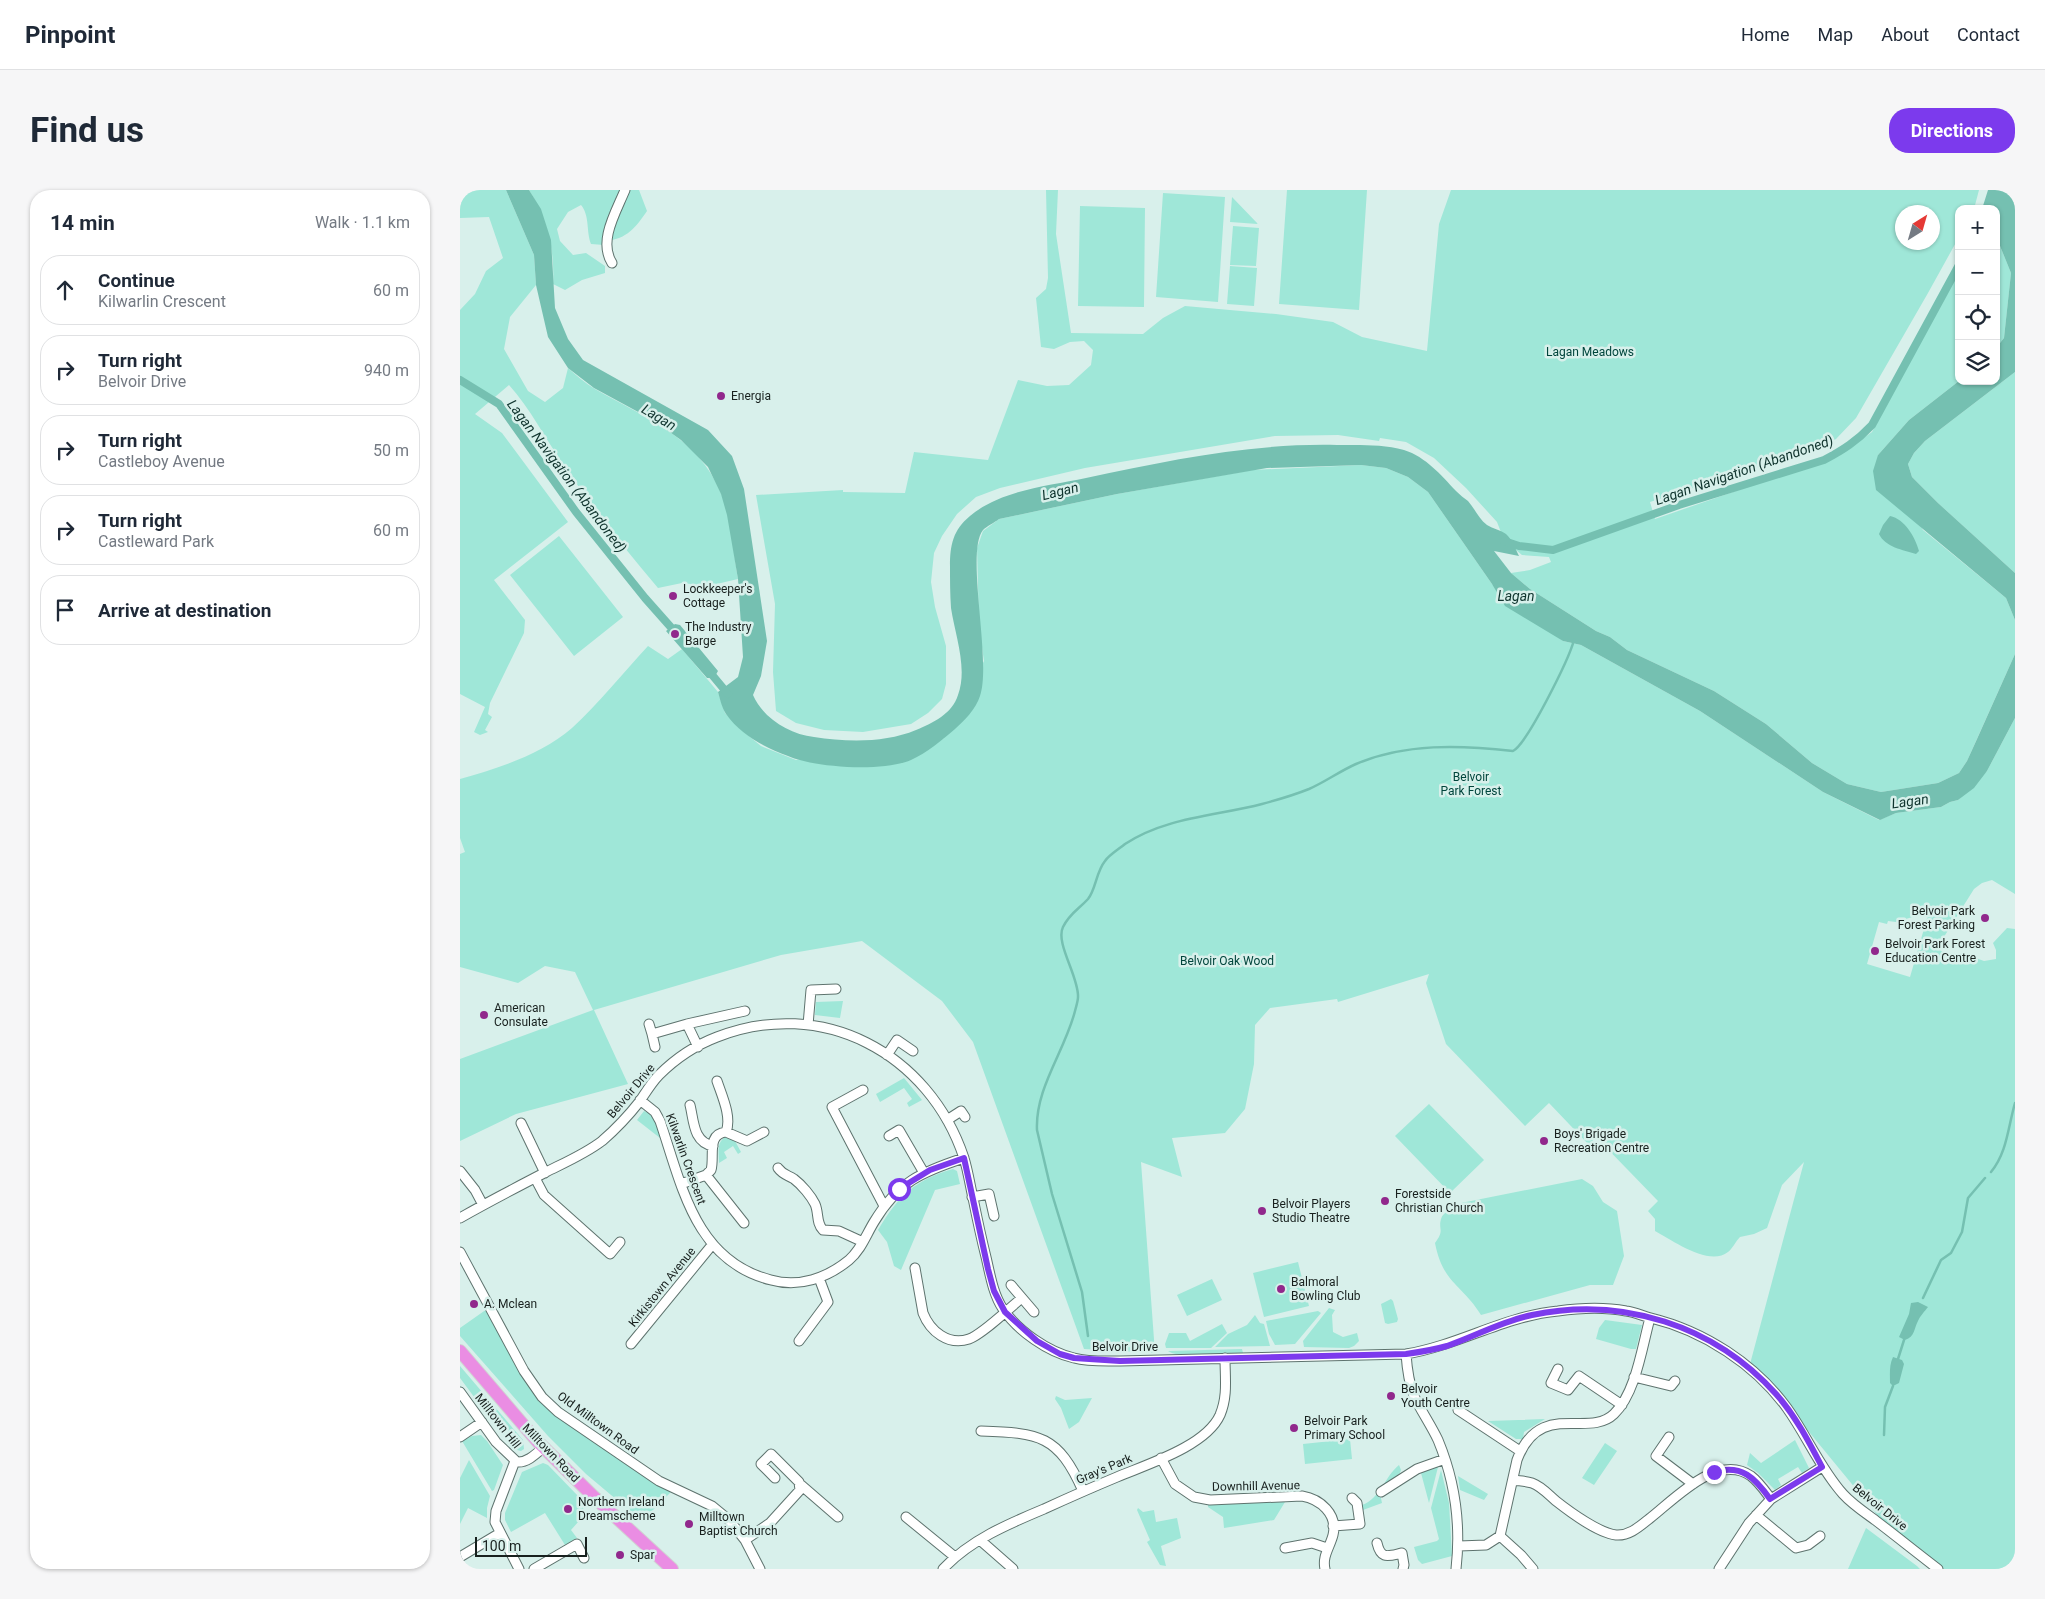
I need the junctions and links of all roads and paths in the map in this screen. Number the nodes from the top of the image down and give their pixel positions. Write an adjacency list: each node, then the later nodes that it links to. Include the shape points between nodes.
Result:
1 (625, 190): 2 (street, via 607,240)
2 (612, 263)
3 (836, 989): 7 (street, via 811,990)
4 (745, 1011): 6 (street)
5 (649, 1024): 8 (street)
6 (687, 1024): 8 (street); 10 (street)
7 (808, 1025): 10 (street, Belvoir Drive, via 774,1023 759,1026 716,1038); 12 (street, Belvoir Drive, via 854,1036)
8 (652, 1034): 9 (street)
9 (655, 1047)
10 (698, 1047): 15 (street, Belvoir Drive, via 659,1075)
11 (913, 1051): 12 (street, via 897,1040)
12 (887, 1055): 18 (street, Belvoir Drive, via 923,1084)
13 (717, 1082): 20 (street, via 724,1102)
14 (863, 1090): 34 (street, via 832,1106)
15 (640, 1100): 27 (street, Belvoir Drive, via 599,1143); 31 (street, Kilwarlin Crescent, via 655,1112 660,1121)
16 (690, 1105): 23 (street, via 698,1138)
17 (965, 1117): 18 (street, via 962,1111)
18 (947, 1120): 24 (street, Belvoir Drive)
19 (521, 1123): 27 (street)
20 (726, 1132): 21 (street, via 748,1141); 23 (street, via 718,1134)
21 (764, 1132)
22 (888, 1136): 28 (street, via 899,1130)
23 (713, 1146): 29 (street, via 712,1166)
24 (964, 1158): 28 (street, Kilwarlin Crescent); 32 (street, Belvoir Drive)
25 (778, 1168): 39 (street, via 798,1183 811,1199 823,1230 839,1231)
26 (460, 1171): 33 (street)
27 (545, 1173): 30 (street, Belvoir Drive)
28 (924, 1173): 34 (street, Kilwarlin Crescent, via 899,1189)
29 (706, 1175): 31 (street); 37 (street)
30 (535, 1178): 33 (street, Belvoir Drive); 38 (street, via 544,1195 610,1254)
31 (681, 1184): 40 (street, Kilwarlin Crescent, via 694,1219)
32 (972, 1197): 35 (street, via 989,1194); 46 (street, Belvoir Drive, via 994,1291)
33 (483, 1205): 36 (street, Belvoir Drive)
34 (884, 1206): 39 (street, Kilwarlin Crescent)
35 (994, 1216)
36 (460, 1218)
37 (744, 1223)
38 (620, 1242)
39 (863, 1242): 43 (street, Kilwarlin Crescent, via 850,1259)
40 (712, 1244): 43 (street, Kilwarlin Crescent, via 740,1268 764,1278 794,1283); 50 (street, Kirkistown Avenue)
41 (461, 1256): 85 (street, Old Milltown Road, via 524,1371 542,1397 558,1412 659,1481 712,1506)
42 (915, 1268): 46 (street, via 914,1281 925,1320 947,1339 968,1340)
43 (819, 1278): 49 (street, via 828,1302)
44 (1011, 1285): 45 (street)
45 (1022, 1298): 46 (street); 47 (street)
46 (1005, 1312): 53 (street, Belvoir Drive, via 1037,1341 1074,1358 1120,1361)
47 (1034, 1312)
48 (1650, 1318): 52 (street, Belvoir Drive, via 1625,1311 1599,1309 1555,1311 1512,1320 1446,1346); 55 (street); 69 (street, Belvoir Drive, via 1694,1332 1746,1366 1788,1409)
49 (799, 1341)
50 (631, 1344)
51 (460, 1350): 64 (highway, Milltown Road)
52 (1406, 1354): 53 (street, Belvoir Drive); 67 (street, via 1414,1395)
53 (1225, 1358): 66 (street, Gray's Park, via 1224,1399 1219,1416 1208,1432)
54 (1558, 1369): 58 (street, via 1551,1383 1568,1390 1579,1376)
55 (1634, 1377): 56 (street, via 1671,1386); 58 (street)
56 (1675, 1381)
57 (460, 1392): 60 (street, Milltown Hill)
58 (1622, 1405): 65 (street, via 1608,1419 1600,1422 1555,1423 1534,1435)
59 (1458, 1410): 65 (street)
60 (482, 1422): 62 (street); 68 (street, Milltown Hill)
61 (981, 1431): 74 (street, via 1028,1435 1052,1444 1070,1465)
62 (460, 1437)
63 (1669, 1438): 72 (street, via 1656,1456)
64 (544, 1447): 68 (street, Milltown Hill, via 530,1458); 96 (highway, Milltown Road)
65 (1520, 1451): 71 (street)
66 (1162, 1458): 74 (street, Gray's Park); 81 (street, Downhill Avenue, via 1174,1484 1194,1497 1210,1500 1312,1498 1325,1507)
67 (1445, 1460): 75 (street, via 1417,1469); 88 (street, via 1453,1488)
68 (515, 1461): 82 (street, via 496,1511 495,1522)
69 (1822, 1467): 77 (street); 105 (street, Belvoir Drive, via 1845,1496)
70 (774, 1478): 73 (street, via 761,1464 771,1454)
71 (1513, 1480): 72 (street, via 1532,1483 1605,1533 1616,1535 1637,1529); 83 (street)
72 (1693, 1484): 77 (street, via 1714,1472 1738,1471 1752,1477)
73 (801, 1486): 79 (street); 85 (street, via 770,1523)
74 (1083, 1492): 86 (street, Gray's Park)
75 (1381, 1492)
76 (1352, 1498): 81 (street, via 1357,1503 1360,1524)
77 (1770, 1499): 78 (street)
78 (1756, 1515): 84 (street, via 1796,1548 1808,1545); 104 (street)
79 (838, 1517)
80 (906, 1517): 92 (street)
81 (1333, 1526): 90 (street)
82 (500, 1533): 91 (street); 94 (street)
83 (1500, 1536): 88 (street, via 1486,1545); 103 (street)
84 (1820, 1536)
85 (745, 1540): 97 (street, Old Milltown Road)
86 (980, 1540): 92 (street, Gray's Park); 99 (street)
87 (1377, 1543): 101 (street, via 1383,1555 1402,1553)
88 (1458, 1546): 102 (street)
89 (1286, 1548): 90 (street, via 1312,1543)
90 (1327, 1548): 100 (street)
91 (460, 1557)
92 (956, 1557): 98 (street, Gray's Park)
93 (584, 1558): 95 (street, via 576,1544)
94 (519, 1569)
95 (534, 1569)
96 (672, 1569)
97 (760, 1569)
98 (943, 1569)
99 (1013, 1569)
100 (1325, 1569)
101 (1403, 1569)
102 (1456, 1569)
103 (1533, 1569)
104 (1718, 1569)
105 (1938, 1569)

